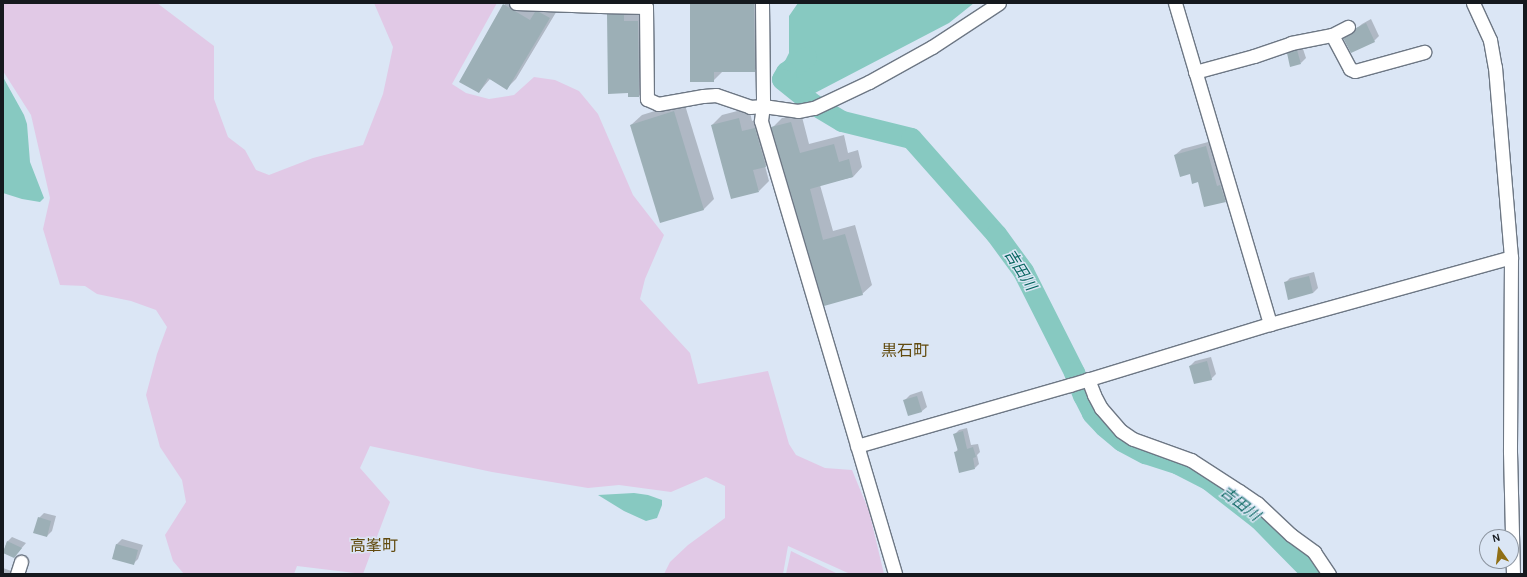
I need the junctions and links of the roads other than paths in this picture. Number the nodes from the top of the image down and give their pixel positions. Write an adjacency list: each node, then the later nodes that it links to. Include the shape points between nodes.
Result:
1 (762, 3): 11 (street)
2 (999, 3): 11 (street, via 932,47 869,82 814,108 798,111)
3 (1175, 3): 10 (street)
4 (1473, 3): 12 (street, via 1490,40 1495,67)
5 (516, 4): 6 (street)
6 (600, 4): 11 (street, via 646,7 646,99 658,104 716,95 750,107)
7 (1348, 27): 8 (street)
8 (1332, 35): 9 (street, via 1350,69 1355,71); 10 (street, via 1291,43)
9 (1424, 52)
10 (1195, 72): 13 (street)
11 (763, 106): 15 (street, via 761,120)
12 (1511, 258): 13 (street); 18 (street, via 1510,452)
13 (1270, 324): 14 (street)
14 (1087, 379): 15 (street); 17 (street, via 1101,408 1121,431 1133,439 1190,460 1257,503 1291,535 1314,552)
15 (857, 446): 16 (street)
16 (895, 574)
17 (1329, 574)
18 (1514, 574)

